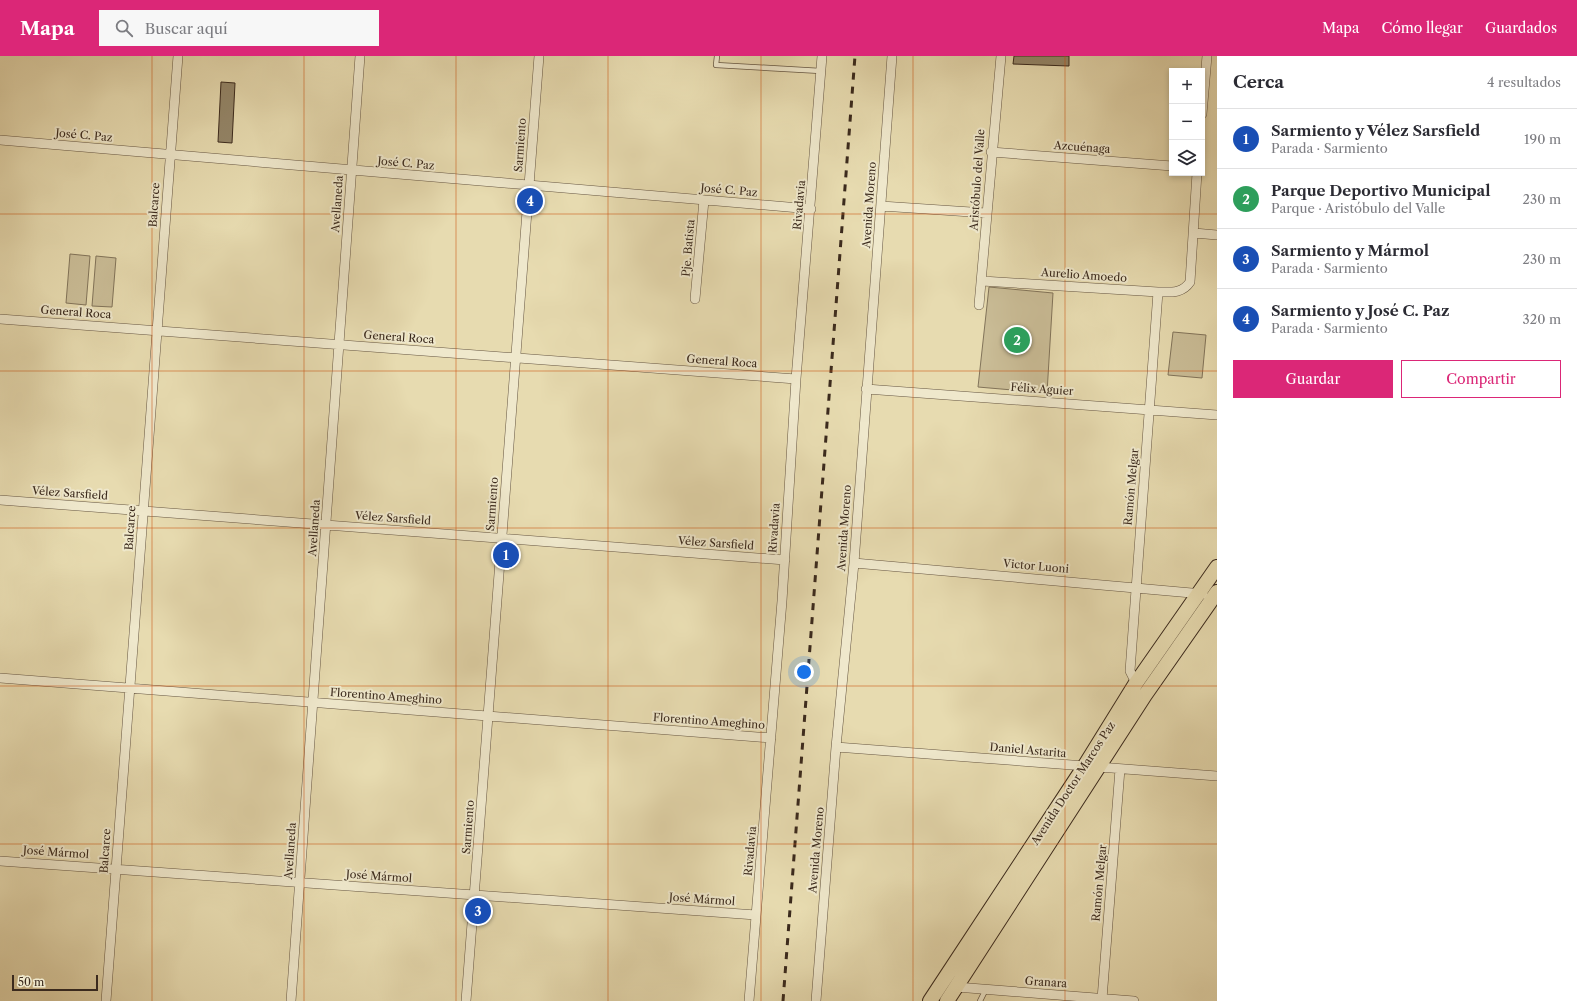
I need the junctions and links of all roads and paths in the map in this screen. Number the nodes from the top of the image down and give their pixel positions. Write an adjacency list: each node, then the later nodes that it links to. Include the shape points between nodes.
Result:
1 (178, 56): 13 (street, Balcarce)
2 (360, 56): 15 (street, Avellaneda)
3 (538, 56): 17 (street, Sarmiento)
4 (717, 56): 9 (lane, via 716,65)
5 (822, 56): 9 (street, Rivadavia)
6 (892, 56): 19 (street, Avenida Moreno)
7 (1000, 56): 12 (street, Aristóbulo del Valle)
8 (1207, 56): 10 (street)
9 (821, 71): 20 (street, Rivadavia)
10 (1203, 104)
11 (0, 140): 13 (street, José C. Paz)
12 (991, 152): 14 (street, Azcuénaga); 21 (street, Aristóbulo del Valle)
13 (170, 155): 15 (street, José C. Paz); 29 (street, Balcarce)
14 (1169, 166)
15 (352, 170): 17 (street, José C. Paz); 30 (street, Avellaneda)
16 (1197, 176): 22 (street)
17 (529, 185): 18 (street, José C. Paz); 31 (street, Sarmiento)
18 (704, 200): 20 (street, José C. Paz); 26 (street, Pje. Batista)
19 (881, 206): 21 (street); 33 (street, Avenida Moreno)
20 (811, 209): 32 (street, Rivadavia)
21 (986, 213): 24 (street, Aristóbulo del Valle)
22 (1194, 233): 23 (street); 25 (street, Aurelio Amoedo, via 1190,282 1174,293)
23 (1217, 235)
24 (982, 281): 25 (street, Aurelio Amoedo); 27 (street, Aristóbulo del Valle)
25 (1158, 292): 34 (street, Ramón Melgar)
26 (695, 299)
27 (979, 305)
28 (0, 319): 29 (street, General Roca)
29 (157, 331): 30 (street, General Roca); 37 (street, Balcarce)
30 (339, 344): 31 (street, General Roca); 38 (street, Avellaneda)
31 (516, 358): 32 (street, General Roca); 39 (street, Sarmiento)
32 (796, 379): 40 (street, Rivadavia)
33 (866, 389): 34 (street, Félix Aguier); 41 (street, Avenida Moreno)
34 (1150, 409): 35 (street, Félix Aguier); 43 (street, Ramón Melgar)
35 (1217, 415)
36 (0, 500): 37 (street, Vélez Sarsfield)
37 (143, 511): 38 (street, Vélez Sarsfield); 48 (street, Balcarce)
38 (326, 525): 39 (street, Vélez Sarsfield); 49 (street, Avellaneda)
39 (502, 538): 40 (street, Vélez Sarsfield); 50 (street, Sarmiento)
40 (784, 560): 51 (street, Rivadavia)
41 (854, 563): 43 (street, Victor Luoni); 52 (street, Avenida Moreno)
42 (1217, 567): 44 (main road, Avenida Doctor Marcos Paz)
43 (1135, 587): 44 (street, Victor Luoni); 47 (street, Ramón Melgar, via 1130,671)
44 (1200, 594): 45 (street, Victor Luoni); 47 (main road, Avenida Doctor Marcos Paz)
45 (1216, 594): 53 (main road, Avenida Doctor Marcos Paz)
46 (0, 678): 48 (street, Florentino Ameghino)
47 (1136, 683): 53 (main road, Avenida Doctor Marcos Paz)
48 (130, 688): 49 (street, Florentino Ameghino); 57 (street, Balcarce)
49 (313, 702): 50 (street, Florentino Ameghino); 58 (street, Avellaneda)
50 (488, 716): 51 (street, Florentino Ameghino); 59 (street, Sarmiento)
51 (771, 738): 60 (street, Rivadavia)
52 (836, 747): 53 (street, Daniel Astarita); 69 (street, Avenida Moreno)
53 (1091, 767): 54 (street, Daniel Astarita); 61 (main road, Avenida Doctor Marcos Paz); 70 (main road, Avenida Doctor Marcos Paz)
54 (1120, 769): 55 (street, Daniel Astarita); 64 (street, Ramón Melgar)
55 (1217, 776)
56 (0, 860): 57 (street, José Mármol)
57 (116, 869): 58 (street, José Mármol); 65 (street, Balcarce)
58 (300, 882): 59 (street, José Mármol); 66 (street, Avellaneda)
59 (474, 895): 60 (street, José Mármol); 67 (street, Sarmiento)
60 (756, 915): 68 (street, Rivadavia)
61 (956, 987): 62 (street, Granara); 71 (main road, Avenida Doctor Marcos Paz)
62 (986, 989): 63 (street, Granara); 72 (lane)
63 (1013, 996): 64 (street, Granara)
64 (1102, 999): 73 (street, Granara)
65 (106, 1001)
66 (291, 1001)
67 (466, 1001)
68 (749, 1001)
69 (816, 1001)
70 (930, 1001)
71 (947, 1001)
72 (980, 1001)
73 (1134, 1001)

